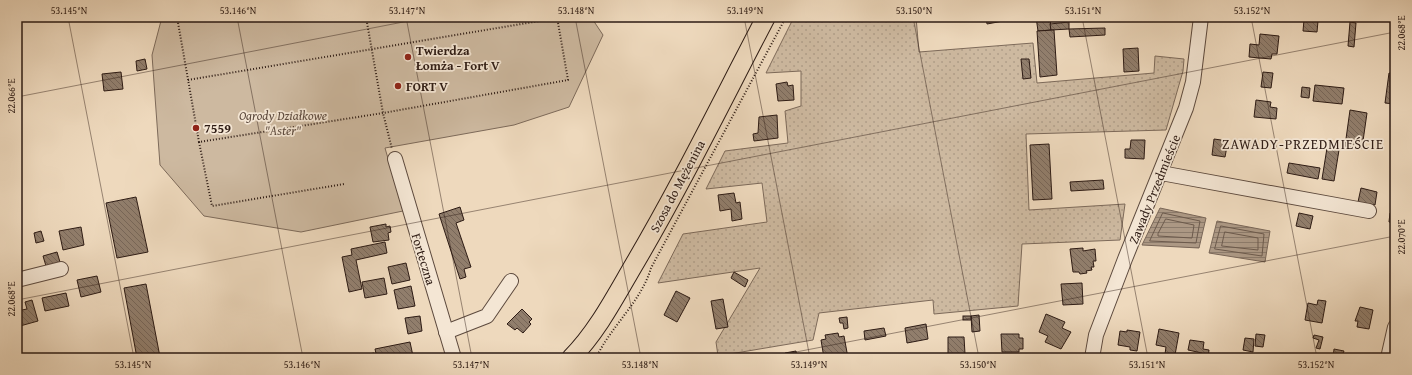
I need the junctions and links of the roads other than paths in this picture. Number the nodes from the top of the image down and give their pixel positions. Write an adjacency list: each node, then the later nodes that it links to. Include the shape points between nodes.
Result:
1 (766, 17): 11 (main road, Szosa do Mężenina, via 646,244 605,313)
2 (1200, 17): 4 (street, Zawady Przedmieście, via 1193,82 1186,108)
3 (395, 160): 10 (street, Forteczna)
4 (1161, 173): 5 (street); 13 (street, Zawady Przedmieście, via 1096,335)
5 (1369, 211)
6 (61, 269): 7 (street)
7 (17, 280)
8 (511, 281): 10 (street, via 487,316)
9 (1395, 327): 14 (street)
10 (446, 332): 12 (street, Forteczna)
11 (575, 355)
12 (454, 358)
13 (1092, 358)
14 (1388, 358)

